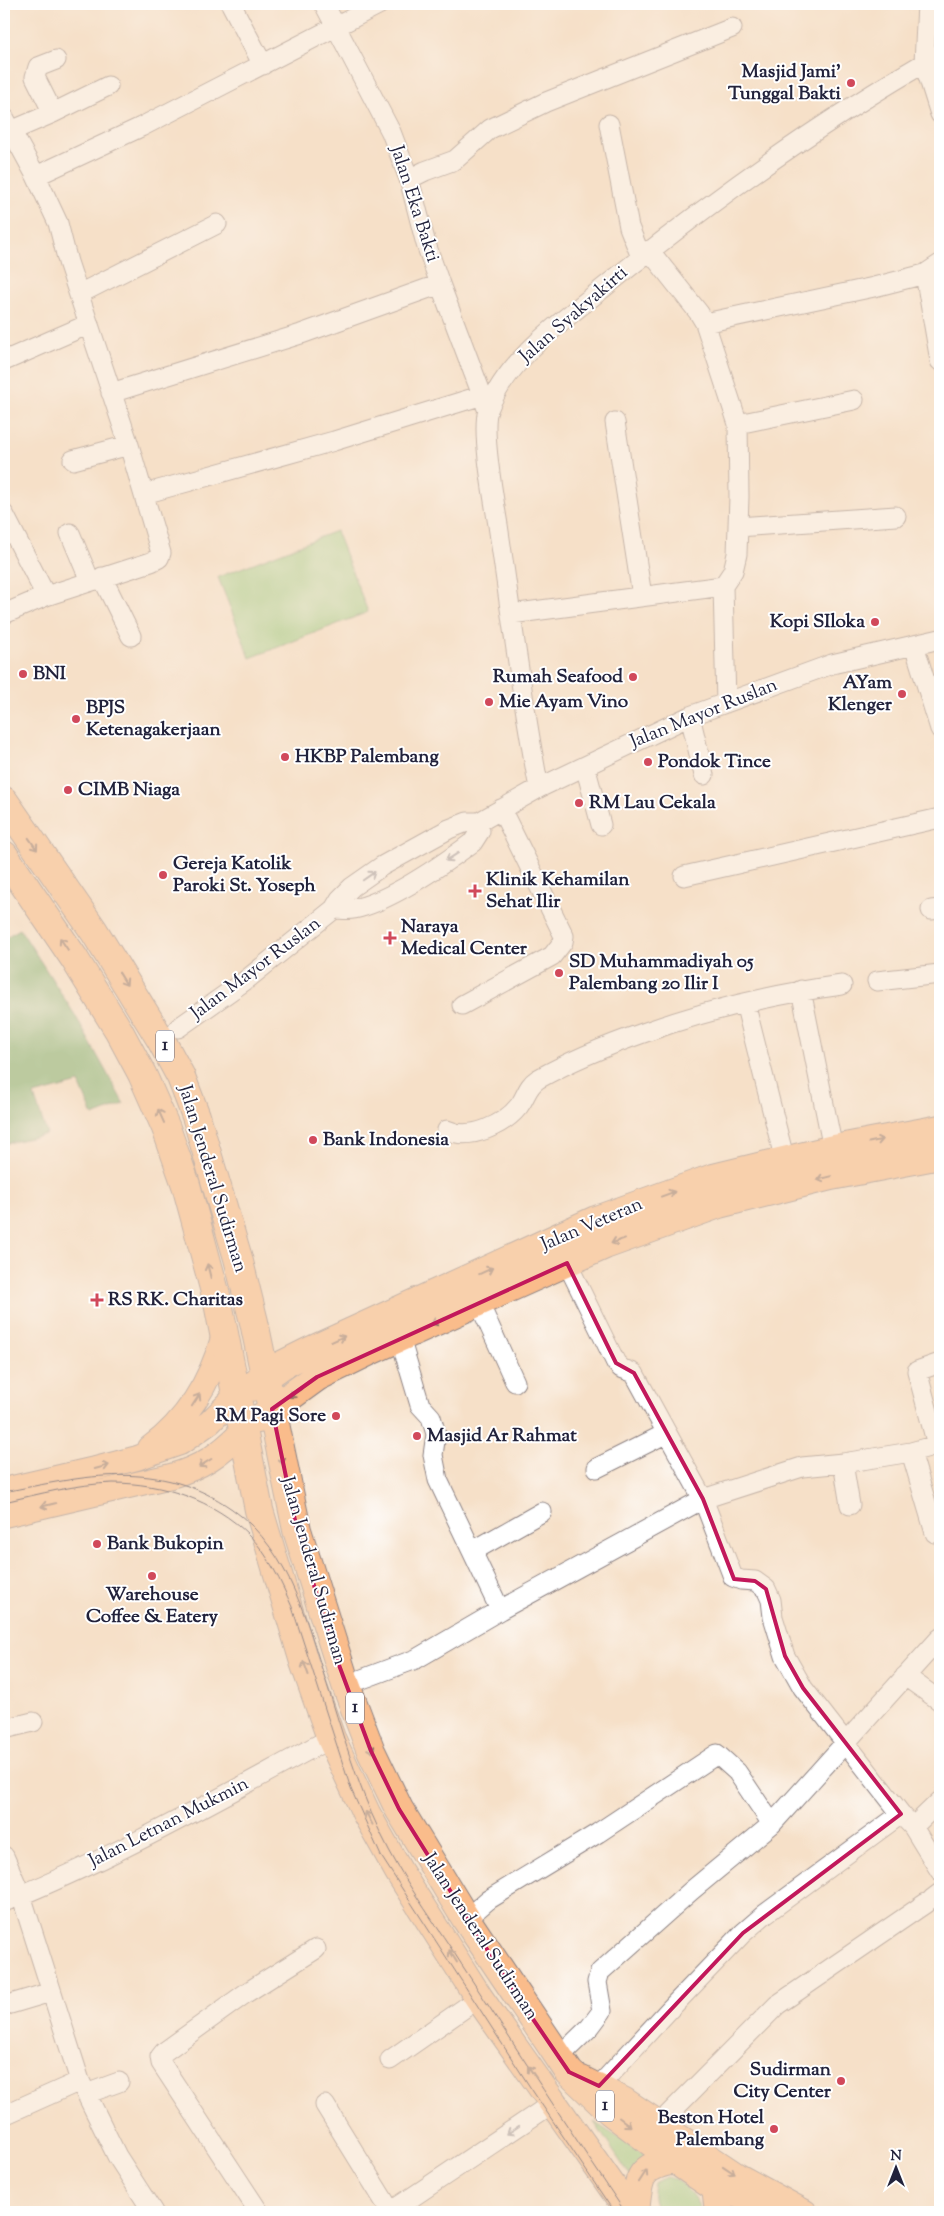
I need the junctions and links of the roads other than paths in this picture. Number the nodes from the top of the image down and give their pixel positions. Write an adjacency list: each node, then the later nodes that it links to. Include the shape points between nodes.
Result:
1 (231, 4): 9 (street)
2 (324, 4): 5 (street, Jalan Eka Bakti)
3 (380, 4): 5 (street)
4 (927, 4): 7 (street)
5 (335, 28): 9 (street); 16 (street, Jalan Eka Bakti, via 391,132)
6 (732, 28): 16 (street, via 546,102 490,130 455,160 424,170)
7 (932, 58): 12 (street); 18 (street, Jalan Syakyakirti, via 793,145)
8 (56, 60): 11 (street, via 38,66 35,78)
9 (263, 65): 15 (street)
10 (108, 86): 11 (street)
11 (53, 113): 14 (street)
12 (940, 114)
13 (609, 124): 18 (street, via 629,227)
14 (6, 127): 15 (street)
15 (36, 176): 21 (street, via 58,223)
16 (409, 179): 20 (street, Jalan Eka Bakti)
17 (217, 224): 21 (street)
18 (645, 254): 22 (street); 28 (street, Jalan Syakyakirti, via 530,350)
19 (933, 269): 22 (street, via 874,287); 24 (street)
20 (440, 284): 26 (street, via 301,334); 28 (street, Jalan Eka Bakti)
21 (79, 294): 23 (street)
22 (705, 323): 30 (street)
23 (89, 324): 25 (street); 26 (street)
24 (940, 360)
25 (4, 361)
26 (111, 394): 31 (street)
27 (854, 400): 30 (street)
28 (485, 403): 33 (street); 43 (street, Jalan Syakyakirti, via 490,477)
29 (615, 422): 41 (street)
30 (738, 424): 36 (street)
31 (129, 446): 32 (street); 33 (street)
32 (73, 460)
33 (144, 494): 38 (street, via 161,553 159,558)
34 (4, 514): 40 (street)
35 (896, 516): 36 (street)
36 (738, 526): 39 (street, via 733,571)
37 (70, 534): 38 (street)
38 (96, 579): 40 (street); 44 (street)
39 (723, 586): 41 (street); 47 (street)
40 (46, 596): 42 (street)
41 (642, 596): 43 (street)
42 (4, 614)
43 (511, 614): 52 (street, Jalan Syakyakirti)
44 (132, 636)
45 (940, 639): 46 (street, Jalan Mayor Ruslan)
46 (914, 645): 47 (street, Jalan Mayor Ruslan, via 832,664); 49 (street)
47 (726, 702): 48 (street, Jalan Mayor Ruslan)
48 (690, 716): 50 (street, Jalan Mayor Ruslan); 51 (street)
49 (940, 729)
50 (585, 766): 52 (street, Jalan Mayor Ruslan); 57 (street)
51 (704, 775)
52 (539, 788): 54 (street, Jalan Mayor Ruslan)
53 (4, 801): 69 (highway, Jalan Jenderal Sudirman / 1, one-way to 69, via 94,931)
54 (502, 809): 56 (street, Jalan Mayor Ruslan); 68 (street, via 564,936 564,942 552,956)
55 (940, 818): 61 (street)
56 (479, 822): 58 (street, Jalan Mayor Ruslan, via 467,822 449,829); 60 (street, Jalan Mayor Ruslan, one-way to 60, via 480,831 474,842)
57 (601, 825)
58 (414, 848): 60 (street); 62 (street, Jalan Mayor Ruslan, one-way to 58, via 352,887)
59 (4, 855): 78 (highway, Jalan Jenderal Sudirman / 1, one-way to 59, via 186,1185 142,1074 74,958)
60 (427, 873): 62 (street, Jalan Mayor Ruslan, via 377,901 353,910)
61 (684, 876)
62 (334, 909): 70 (street, Jalan Mayor Ruslan, via 246,980)
63 (940, 974): 64 (street)
64 (877, 981)
65 (842, 985): 66 (street)
66 (801, 990): 67 (street); 73 (street)
67 (745, 1003): 72 (street, via 682,1019 602,1047 531,1084 516,1109 484,1130 460,1134); 75 (street)
68 (462, 1005)
69 (149, 1021): 70 (highway, via 159,1028); 82 (highway, Jalan Jenderal Sudirman / 1, via 181,1077 196,1116 238,1258)
70 (178, 1028): 80 (highway, via 176,1051 194,1083 210,1130 268,1341 279,1351)
71 (940, 1129): 73 (highway, Jalan Veteran, one-way to 71)
72 (447, 1130)
73 (833, 1149): 75 (highway, Jalan Veteran)
74 (940, 1155): 76 (highway, Jalan Veteran, one-way to 76, via 831,1176 719,1204)
75 (785, 1160): 80 (highway, Jalan Veteran, one-way to 75, via 596,1220 713,1178)
76 (567, 1263): 77 (highway, Jalan Veteran); 87 (street, via 616,1363 634,1373)
77 (479, 1303): 79 (highway, Jalan Veteran, one-way to 79); 83 (street)
78 (224, 1335): 84 (highway, Jalan Jenderal Sudirman / 1); 90 (main road, one-way to 78, via 168,1434 191,1407 212,1370)
79 (400, 1338): 85 (highway, Jalan Veteran, one-way to 85, via 317,1377); 99 (street, via 420,1405 431,1417 436,1434 433,1455 438,1480)
80 (304, 1354): 82 (highway, Jalan Veteran)
81 (940, 1363): 88 (street, via 916,1372)
82 (264, 1378): 84 (highway, Jalan Veteran); 85 (highway, Jalan Jenderal Sudirman / 1)
83 (514, 1382)
84 (235, 1397): 86 (highway, Jalan Jenderal Sudirman / 1); 90 (main road, via 210,1422 180,1443)
85 (272, 1409): 86 (highway, Jalan Veteran); 103 (highway, Jalan Jenderal Sudirman / 1, one-way to 103, via 297,1530)
86 (242, 1432): 97 (main road, one-way to 97, via 196,1469); 107 (highway, Jalan Jenderal Sudirman / 1, one-way to 86, via 304,1662 259,1510)
87 (667, 1433): 92 (street); 94 (street)
88 (938, 1444): 89 (street)
89 (911, 1452): 91 (street); 98 (street)
90 (137, 1458): 93 (main road, one-way to 90)
91 (843, 1463): 94 (street, via 796,1468); 95 (street)
92 (597, 1468)
93 (4, 1490)
94 (704, 1500): 100 (street); 108 (street, via 733,1577 755,1580 769,1594 787,1661)
95 (850, 1505)
96 (542, 1512): 99 (street)
97 (4, 1515)
98 (935, 1533)
99 (473, 1551): 100 (street)
100 (500, 1610): 103 (street, via 416,1659)
101 (940, 1638): 102 (street)
102 (905, 1676): 104 (street); 108 (street)
103 (346, 1685): 117 (highway, Jalan Jenderal Sudirman / 1, one-way to 117, via 399,1809)
104 (940, 1701)
105 (33, 1722): 106 (street)
106 (4, 1729)
107 (331, 1738): 114 (street, Jalan Letnan Mukmin, via 144,1838); 120 (highway, Jalan Jenderal Sudirman / 1, one-way to 107, via 384,1845)
108 (845, 1744): 110 (street); 111 (street)
109 (940, 1801): 110 (street)
110 (907, 1820): 113 (street); 125 (street, via 765,1914 743,1933)
111 (772, 1824): 117 (street, via 737,1772 717,1754 598,1833 488,1900); 123 (street, via 600,1972 597,1982 602,2010)
112 (4, 1856): 114 (street)
113 (940, 1871)
114 (21, 1895): 116 (street, Jalan Letnan Mukmin); 119 (street)
115 (933, 1898): 130 (street, via 777,2005)
116 (4, 1902)
117 (466, 1919): 123 (highway, Jalan Jenderal Sudirman / 1)
118 (316, 1949): 134 (street, via 246,1993 160,2057)
119 (52, 1992): 121 (street); 126 (street)
120 (479, 1998): 122 (street); 127 (highway, Jalan Jenderal Sudirman / 1, one-way to 120)
121 (4, 2006)
122 (390, 2060)
123 (564, 2065): 125 (main road); 131 (highway, Jalan Jenderal Sudirman / 1, one-way to 131, via 610,2111)
124 (119, 2082): 126 (street)
125 (599, 2086): 130 (main road)
126 (83, 2088): 129 (street); 133 (street, via 117,2156)
127 (554, 2103): 135 (street, one-way to 135); 136 (highway, Jalan Jenderal Sudirman / 1)
128 (325, 2105): 135 (street)
129 (4, 2115)
130 (660, 2124): 139 (main road, one-way to 139, via 737,2175)
131 (674, 2160): 132 (highway, Jalan Jenderal Sudirman / 1); 137 (highway, one-way to 131, via 639,2180 656,2163)
132 (718, 2200): 138 (main road, via 749,2200)
133 (153, 2212)
134 (259, 2212)
135 (390, 2212)
136 (630, 2212)
137 (634, 2212)
138 (770, 2212)
139 (805, 2212)

